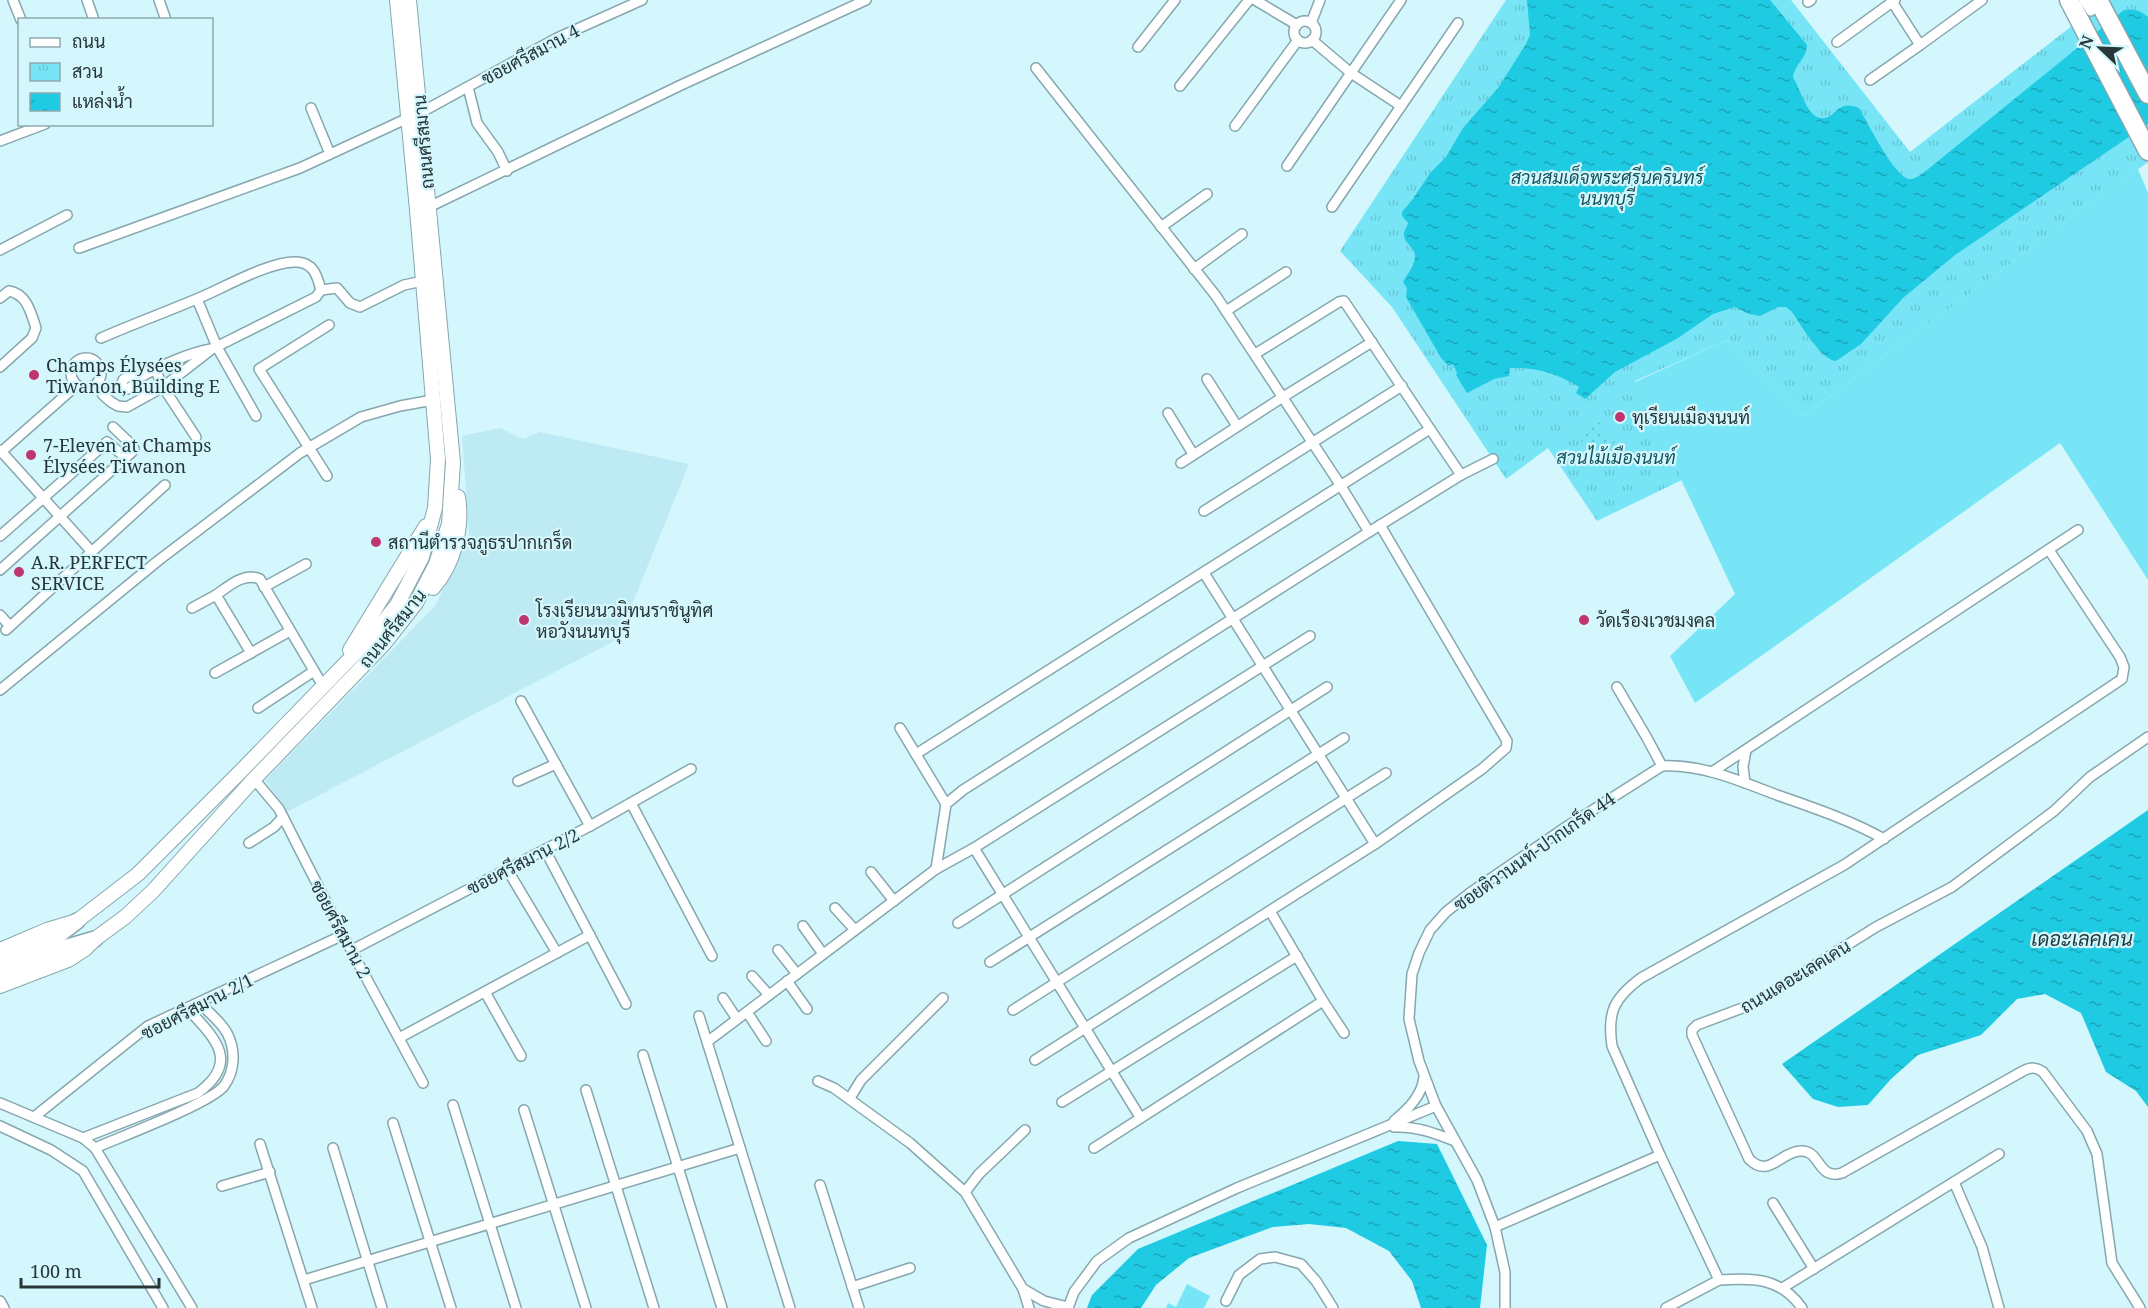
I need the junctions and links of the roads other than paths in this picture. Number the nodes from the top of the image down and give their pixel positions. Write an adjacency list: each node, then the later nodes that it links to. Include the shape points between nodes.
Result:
1 (13, 0): 18 (street)
2 (87, 0): 19 (street)
3 (159, 0): 20 (street)
4 (397, 0): 37 (main road, ถนนศรีสมาน)
5 (409, 0): 37 (main road, ถนนศรีสมาน)
6 (642, 0): 32 (street, ซอยศรีสมาน 4, via 557,38)
7 (866, 0): 44 (street)
8 (1175, 0): 28 (street)
9 (1249, 0): 33 (street)
10 (1256, 0): 23 (street)
11 (1320, 0): 21 (street)
12 (1401, 0): 30 (street)
13 (1982, 0): 27 (street)
14 (2069, 0): 41 (highway)
15 (2084, 0): 17 (street)
16 (1893, 1): 26 (street); 27 (street)
17 (2094, 5): 34 (highway)
18 (20, 18)
19 (93, 18)
20 (165, 18)
21 (1311, 23): 23 (street); 25 (street, via 1316,32)
22 (1458, 23): 35 (street)
23 (1297, 25): 24 (street, via 1294,32)
24 (1298, 40): 25 (street); 39 (street)
25 (1312, 40): 30 (street)
26 (1837, 42)
27 (1920, 45): 31 (street)
28 (1138, 47)
29 (1036, 68): 49 (street)
30 (1351, 73): 35 (street); 43 (street)
31 (1870, 80)
32 (468, 87): 37 (street, ซอยศรีสมาน 4); 44 (street, via 477,123)
33 (1180, 87)
34 (2148, 94)
35 (1401, 106): 47 (street)
36 (311, 108): 42 (street)
37 (414, 116): 42 (street, ซอยศรีสมาน 4); 46 (main road, ถนนศรีสมาน); 55 (main road, ถนนศรีสมาน)
38 (40, 126): 40 (street)
39 (1235, 126)
40 (0, 141)
41 (2148, 151)
42 (330, 154): 51 (street, ซอยศรีสมาน 4)
43 (1287, 166)
44 (507, 171): 46 (street)
45 (1207, 194): 49 (street)
46 (429, 207): 133 (main road, ถนนศรีสมาน, via 460,505 459,531 436,585)
47 (1332, 207)
48 (67, 215): 52 (street)
49 (1161, 227): 53 (street)
50 (1242, 234): 53 (street)
51 (80, 248)
52 (0, 250)
53 (1194, 268): 59 (street)
54 (1286, 272): 59 (street)
55 (423, 281): 56 (street, via 404,285 360,307 350,303 337,288 322,298); 74 (main road, ถนนศรีสมาน)
56 (318, 294): 58 (street, via 314,269 296,262 279,263); 63 (street)
57 (0, 298): 65 (street, via 9,291 17,292 24,298 36,328 33,338)
58 (196, 299): 61 (street); 63 (street)
59 (1226, 311): 64 (street)
60 (329, 325): 82 (street, via 259,369)
61 (101, 338)
62 (1372, 342): 64 (street, via 1341,301); 71 (street); 73 (street)
63 (215, 348): 66 (street, via 194,352); 72 (street); 76 (street)
64 (1255, 354): 73 (street)
65 (0, 367)
66 (155, 369): 67 (street); 72 (street)
67 (136, 379)
68 (1207, 379): 77 (street)
69 (97, 384): 70 (street, via 91,388); 70 (street, via 100,366 85,358 74,363 72,369); 72 (street, via 111,402 127,407)
70 (77, 385): 83 (street)
71 (1402, 386): 79 (street); 81 (street)
72 (163, 387): 80 (street)
73 (1283, 397): 77 (street); 81 (street)
74 (433, 400): 82 (street, via 361,417); 115 (main road, ถนนศรีสมาน, via 438,459 435,508 334,675)
75 (1168, 413): 84 (street)
76 (256, 416)
77 (1237, 426): 84 (street)
78 (113, 427): 85 (street, via 134,449)
79 (1430, 429): 88 (street); 91 (street)
80 (196, 437)
81 (1313, 442): 91 (street); 93 (street)
82 (308, 448): 89 (street); 118 (street, via 159,560)
83 (0, 451): 92 (street)
84 (1193, 454): 87 (street)
85 (125, 457): 92 (street, via 106,442); 94 (street)
86 (1493, 459): 88 (street)
87 (1180, 463)
88 (1461, 475): 95 (street)
89 (327, 476)
90 (165, 485): 100 (street)
91 (1341, 486): 97 (street); 103 (street)
92 (43, 497): 94 (street); 98 (street)
93 (1203, 511)
94 (60, 516): 100 (street); 102 (street)
95 (1380, 525): 97 (street); 143 (street, via 1507,745 1482,769)
96 (2078, 530): 99 (street)
97 (1369, 532): 108 (street)
98 (0, 536)
99 (2049, 550): 125 (street); 141 (street, via 2120,657 2124,667 2122,679)
100 (92, 552): 107 (street, via 8,628)
101 (306, 564): 104 (street)
102 (0, 570)
103 (1204, 573): 108 (street); 126 (street)
104 (264, 587): 105 (street, via 260,579 248,577); 109 (street)
105 (216, 595): 106 (street); 111 (street)
106 (192, 608)
107 (0, 615)
108 (1233, 619): 112 (street); 138 (street)
109 (290, 631): 111 (street); 113 (street)
110 (1310, 636): 112 (street)
111 (251, 652): 114 (street)
112 (1262, 666): 121 (street); 144 (street)
113 (314, 671): 115 (street); 120 (street)
114 (215, 673)
115 (323, 686): 153 (main road, ถนนศรีสมาน, via 138,874)
116 (1327, 687): 121 (street)
117 (1617, 687): 129 (street)
118 (0, 690)
119 (521, 701): 128 (street)
120 (258, 708)
121 (1290, 710): 127 (street); 149 (street)
122 (900, 728): 126 (street)
123 (2148, 737): 265 (street, ถนนเดอะเลคเคน, via 2090,777 2055,811 1952,886 1876,927 1753,1004 1696,1025 1692,1030 1749,1159 1763,1167 1792,1153 1806,1152 1831,1175 1850,1169 2023,1071 2037,1068 2087,1131 2097,1154 2112,1263)
124 (1344, 738): 127 (street)
125 (1746, 750): 131 (street); 135 (street)
126 (916, 754): 138 (street)
127 (1317, 755): 136 (street); 159 (street)
128 (556, 764): 134 (street); 140 (street)
129 (1662, 766): 131 (street, via 1680,765); 198 (street, ซอยติวานนท์-ปากเกร็ด 44, via 1470,893 1430,930 1412,974 1409,995 1409,1019)
130 (691, 769): 137 (street, ซอยศรีสมาน 2/2)
131 (1712, 772): 135 (street)
132 (1386, 773): 136 (street)
133 (254, 779): 139 (street, ซอยศรีสมาน 2); 160 (main road, ถนนศรีสมาน, via 153,891)
134 (518, 781)
135 (1745, 783): 141 (street)
136 (1346, 799): 143 (street); 174 (street)
137 (631, 803): 140 (street, ซอยศรีสมาน 2/2); 166 (street)
138 (946, 804): 147 (street)
139 (283, 817): 142 (street); 157 (street, ซอยศรีสมาน 2)
140 (590, 826): 145 (street, ซอยศรีสมาน 2/2)
141 (1884, 839): 223 (street, via 1641,978 1617,1000 1609,1027 1612,1046)
142 (249, 843)
143 (1375, 844): 152 (street)
144 (974, 848): 147 (street); 149 (street)
145 (545, 850): 146 (street, ซอยศรีสมาน 2/2); 158 (street)
146 (507, 869): 162 (street, ซอยศรีสมาน 2/2); 164 (street)
147 (936, 869): 150 (street)
148 (871, 872): 150 (street)
149 (1003, 894): 154 (street); 159 (street)
150 (894, 901): 156 (street)
151 (835, 908): 156 (street)
152 (1270, 911): 167 (street); 189 (street)
153 (77, 921): 161 (main road, ถนนศรีสมาน); 169 (main road, via 47,944)
154 (958, 923)
155 (803, 926): 165 (street)
156 (855, 930): 165 (street)
157 (343, 935): 162 (street, ซอยศรีสมาน 2); 181 (street, ซอยศรีสมาน 2/1)
158 (590, 935): 164 (street); 182 (street)
159 (1030, 937): 168 (street); 174 (street)
160 (95, 939): 171 (main road); 175 (main road, ถนนศรีสมาน, via 68,960)
161 (0, 950)
162 (352, 950): 191 (street, ซอยศรีสมาน 2)
163 (778, 950): 170 (street)
164 (557, 952): 176 (street)
165 (823, 954): 170 (street)
166 (712, 956)
167 (1297, 956): 180 (street); 197 (street)
168 (990, 962)
169 (0, 963)
170 (797, 974): 173 (street)
171 (0, 975)
172 (752, 976): 177 (street)
173 (787, 981): 177 (street); 184 (street)
174 (1057, 982): 185 (street); 189 (street)
175 (0, 986)
176 (485, 992): 191 (street); 195 (street)
177 (769, 995): 186 (street)
178 (723, 998): 188 (street)
179 (943, 998): 202 (street, via 861,1080)
180 (1323, 1001): 190 (street); 210 (street)
181 (199, 1003): 183 (street, ซอยศรีสมาน 2/1); 203 (street, via 228,1034 233,1069 223,1088 205,1100)
182 (626, 1004)
183 (188, 1008): 203 (street, via 207,1029 222,1058 212,1083); 209 (street, ซอยศรีสมาน 2/1, via 148,1026)
184 (807, 1009)
185 (1013, 1010)
186 (747, 1012): 188 (street); 192 (street)
187 (699, 1016): 193 (street)
188 (737, 1019): 193 (street)
189 (1086, 1028): 196 (street); 197 (street)
190 (1344, 1033)
191 (399, 1038): 200 (street, ซอยศรีสมาน 2)
192 (766, 1041)
193 (707, 1042): 220 (street)
194 (643, 1055): 224 (street)
195 (521, 1056)
196 (1035, 1060)
197 (1112, 1071): 204 (street); 210 (street)
198 (1425, 1076): 207 (street, ซอยติวานนท์-ปากเกร็ด 44); 213 (street, via 1411,1107)
199 (818, 1081): 202 (street)
200 (423, 1083)
201 (586, 1090): 229 (street)
202 (850, 1098): 230 (street, via 910,1143)
203 (189, 1102): 215 (street); 218 (street)
204 (1062, 1102)
205 (0, 1103): 209 (street)
206 (453, 1105): 233 (street)
207 (1436, 1106): 213 (street); 216 (street, ซอยติวานนท์-ปากเกร็ด 44)
208 (524, 1110): 232 (street)
209 (34, 1117): 215 (street)
210 (1140, 1118): 221 (street)
211 (393, 1123): 235 (street)
212 (0, 1126): 247 (street, via 51,1150 83,1171)
213 (1387, 1128): 216 (street, via 1428,1130); 259 (street, via 1237,1188 1129,1238 1097,1261 1074,1292)
214 (1025, 1130): 230 (street)
215 (83, 1138): 218 (street)
216 (1455, 1141): 234 (street, ซอยติวานนท์-ปากเกร็ด 44, via 1477,1180)
217 (260, 1144): 225 (street)
218 (96, 1148): 248 (street)
219 (333, 1148): 236 (street)
220 (740, 1148): 224 (street); 256 (street)
221 (1094, 1148)
222 (1999, 1154): 226 (street)
223 (1660, 1155): 234 (street); 240 (street)
224 (678, 1167): 229 (street); 255 (street)
225 (270, 1172): 228 (street); 239 (street)
226 (1954, 1182): 238 (street); 264 (street, via 1982,1247)
227 (820, 1185): 241 (street)
228 (222, 1186)
229 (616, 1186): 232 (street); 254 (street)
230 (965, 1192): 243 (street)
231 (1773, 1203): 238 (street)
232 (554, 1204): 233 (street); 253 (street)
233 (490, 1224): 235 (street); 252 (street)
234 (1495, 1227): 261 (street, ซอยติวานนท์-ปากเกร็ด 44, via 1505,1272)
235 (430, 1242): 236 (street); 251 (street)
236 (368, 1261): 239 (street); 250 (street)
237 (910, 1268): 241 (street)
238 (1814, 1269): 242 (street)
239 (304, 1280): 249 (street)
240 (1719, 1280): 242 (street, via 1752,1278); 262 (street)
241 (852, 1287): 257 (street)
242 (1784, 1287): 263 (street)
243 (1023, 1289): 258 (street); 259 (street)
244 (0, 1301): 246 (street)
245 (1226, 1301): 260 (street, via 1239,1275 1260,1259 1275,1257 1301,1264)
246 (4, 1308)
247 (163, 1308)
248 (192, 1308)
249 (312, 1308)
250 (382, 1308)
251 (451, 1308)
252 (516, 1308)
253 (586, 1308)
254 (654, 1308)
255 (722, 1308)
256 (790, 1308)
257 (859, 1308)
258 (1029, 1308)
259 (1068, 1308)
260 (1333, 1308)
261 (1504, 1308)
262 (1666, 1308)
263 (1802, 1308)
264 (1999, 1308)
265 (2140, 1308)

